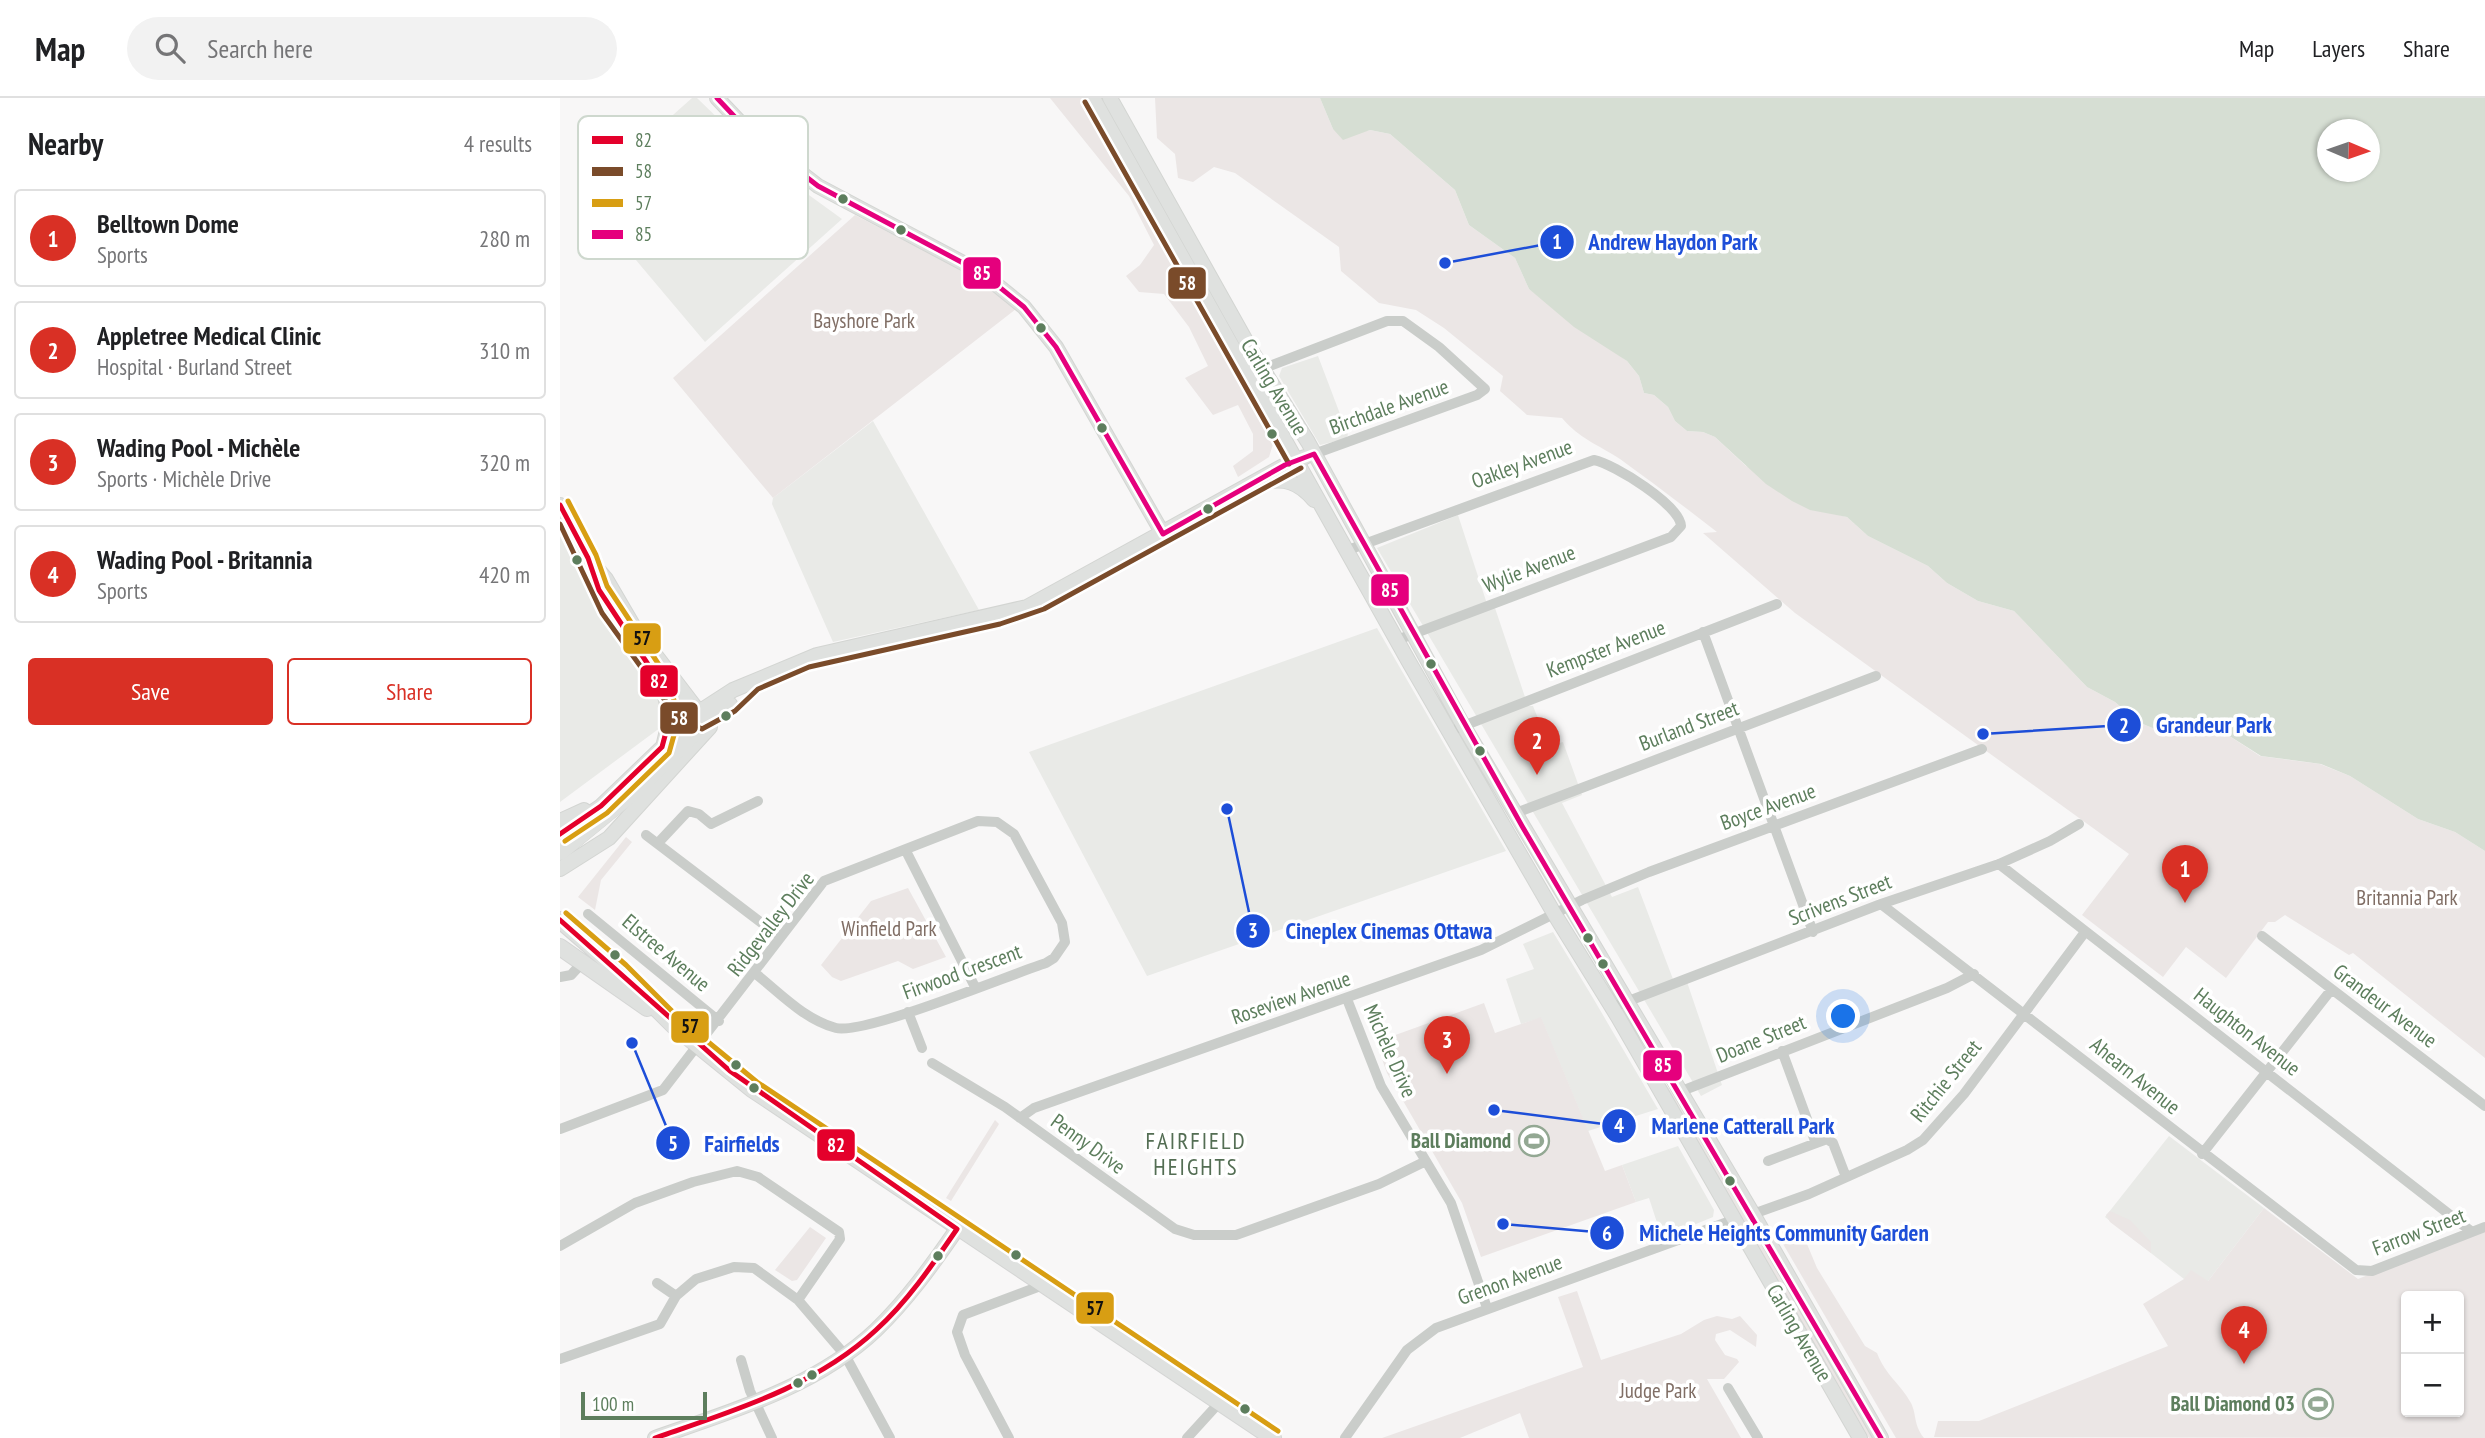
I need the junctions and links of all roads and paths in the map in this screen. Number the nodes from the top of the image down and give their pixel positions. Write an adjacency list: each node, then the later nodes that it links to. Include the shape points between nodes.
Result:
1 (717, 98): 4 (main road)
2 (1093, 98): 7 (main road, Carling Avenue)
3 (1110, 98): 6 (main road, Carling Avenue)
4 (734, 116)
5 (808, 178): 14 (main road, via 982,273 1024,307 1056,346)
6 (1237, 324): 7 (main road); 8 (main road, Carling Avenue)
7 (1223, 330): 10 (main road, Carling Avenue)
8 (1262, 369): 9 (main road, Carling Avenue); 9 (street, Birchdale Avenue, via 1387,321 1403,321 1485,389)
9 (1314, 454): 10 (main road); 16 (main road, Carling Avenue)
10 (1297, 460): 11 (main road); 13 (main road, Carling Avenue)
11 (1233, 494): 13 (main road, via 1264,482 1290,481 1308,492); 14 (main road)
12 (560, 506): 18 (main road)
13 (1332, 521): 17 (main road, Carling Avenue)
14 (1163, 534): 25 (main road, via 1027,607 817,655)
15 (1676, 534): 16 (street, Oakley Avenue, via 1681,520 1669,506 1614,467 1594,460); 21 (street, Wylie Avenue)
16 (1362, 543): 17 (street, Oakley Avenue); 21 (main road, Carling Avenue)
17 (1348, 550): 22 (main road, Carling Avenue)
18 (588, 558): 24 (main road, via 609,608); 27 (main road)
19 (1777, 604): 20 (street, Kempster Avenue)
20 (1703, 632): 28 (street, Kempster Avenue); 29 (street)
21 (1413, 634): 22 (street, Wylie Avenue); 28 (main road, Carling Avenue)
22 (1396, 640): 30 (main road, Carling Avenue)
23 (1876, 676): 29 (street, Burland Street)
24 (659, 681): 27 (main road); 31 (main road, via 670,712)
25 (753, 682): 26 (main road); 27 (main road, via 726,694)
26 (730, 704): 27 (main road); 44 (main road, via 617,829)
27 (698, 720): 31 (main road); 44 (highway)
28 (1463, 725): 30 (street, Kempster Avenue); 35 (main road, Carling Avenue)
29 (1738, 727): 35 (street, Burland Street); 38 (street)
30 (1450, 733): 51 (main road, Carling Avenue)
31 (662, 747): 33 (main road)
32 (1982, 749): 38 (street, Boyce Avenue)
33 (613, 794): 36 (main road); 40 (main road)
34 (758, 800): 42 (street, via 710,824 688,811)
35 (1516, 813): 48 (main road, Carling Avenue)
36 (560, 821)
37 (2079, 824): 45 (street, Scrivens Street)
38 (1772, 825): 48 (street, Boyce Avenue); 53 (street)
39 (1011, 832): 43 (street, Ridgevalley Drive, via 997,822 978,821); 62 (street, Firwood Crescent, via 1062,923 1065,942 1046,963)
40 (560, 834)
41 (646, 835): 42 (street)
42 (658, 843): 56 (street)
43 (906, 851): 56 (street, Ridgevalley Drive, via 824,881); 62 (street)
44 (564, 861): 46 (main road)
45 (1998, 864): 47 (street, Scrivens Street); 54 (street, Haughton Avenue)
46 (560, 876)
47 (1881, 904): 53 (street, Scrivens Street); 60 (street, Ahearn Avenue)
48 (1570, 907): 51 (street, Roseview Avenue); 65 (main road, Carling Avenue)
49 (560, 912): 52 (main road)
50 (589, 914): 68 (street, Elstree Avenue)
51 (1555, 915): 64 (street, Roseview Avenue, via 1481,950); 65 (main road, Carling Avenue)
52 (566, 926): 69 (main road)
53 (1813, 932): 65 (street, Scrivens Street)
54 (2085, 932): 67 (street, Ritchie Street); 74 (street, Haughton Avenue)
55 (2262, 936): 63 (street, Grandeur Avenue)
56 (780, 937): 59 (street, Ridgevalley Drive)
57 (560, 947): 58 (main road)
58 (582, 963): 61 (street, via 571,975); 69 (main road)
59 (756, 974): 66 (street, Firwood Crescent, via 804,1013 840,1029); 68 (street, Ridgevalley Drive)
60 (1974, 974): 67 (street, Ahearn Avenue); 72 (street, Doane Street)
61 (560, 977)
62 (975, 987): 66 (street, Firwood Crescent)
63 (2331, 990): 74 (street); 76 (street, Grandeur Avenue)
64 (1347, 999): 77 (street, Roseview Avenue, via 1034,1108); 82 (street, Michèle Drive, via 1368,1058)
65 (1619, 1004): 75 (main road, Carling Avenue); 85 (main road, Carling Avenue)
66 (908, 1012): 71 (street)
67 (2024, 1013): 80 (street, Ahearn Avenue); 83 (street, Ritchie Street, via 1937,1127 1907,1150)
68 (719, 1021): 70 (street, Ridgevalley Drive)
69 (673, 1025): 70 (main road)
70 (699, 1047): 78 (street, Ridgevalley Drive, via 658,1093); 87 (main road, via 770,1102)
71 (922, 1048)
72 (1782, 1051): 75 (street, Doane Street); 79 (street)
73 (932, 1063): 77 (street, Penny Drive)
74 (2267, 1071): 80 (street); 88 (street, Haughton Avenue)
75 (1679, 1092): 84 (main road, Carling Avenue)
76 (2485, 1106)
77 (1020, 1118): 82 (street, Penny Drive, via 1175,1229 1194,1236 1236,1235 1379,1184)
78 (560, 1129)
79 (1815, 1141): 81 (street); 83 (street, via 1833,1143)
80 (2202, 1154): 90 (street, Ahearn Avenue, via 2356,1270)
81 (1768, 1161)
82 (1424, 1162): 95 (street, Michèle Drive, via 1451,1203)
83 (1846, 1177): 84 (street, Ritchie Street)
84 (1753, 1214): 111 (main road, Carling Avenue)
85 (1732, 1220): 95 (street, Grenon Avenue); 110 (main road, Carling Avenue)
86 (2485, 1227): 88 (street, Farrow Street)
87 (957, 1229): 92 (main road); 96 (main road, via 877,1330)
88 (2472, 1231): 90 (street, Farrow Street)
89 (560, 1246): 94 (street, via 635,1203 737,1171 758,1177 839,1232 840,1238)
90 (2367, 1273)
91 (657, 1283): 93 (street)
92 (1043, 1285): 101 (main road); 105 (street, via 963,1315 957,1332)
93 (676, 1296): 94 (street, via 696,1279 744,1267 754,1268); 97 (street, via 660,1324)
94 (798, 1300): 96 (street)
95 (1487, 1308): 108 (street, Grenon Avenue, via 1436,1328 1407,1350)
96 (845, 1356): 100 (main road); 104 (street)
97 (560, 1359)
98 (741, 1360): 100 (street)
99 (1728, 1388): 109 (street)
100 (754, 1402): 102 (main road); 103 (street)
101 (1219, 1403): 106 (street); 107 (main road)
102 (655, 1438)
103 (772, 1438)
104 (890, 1438)
105 (1009, 1438)
106 (1187, 1438)
107 (1273, 1438)
108 (1345, 1438)
109 (1758, 1438)
110 (1860, 1438)
111 (1881, 1438)

